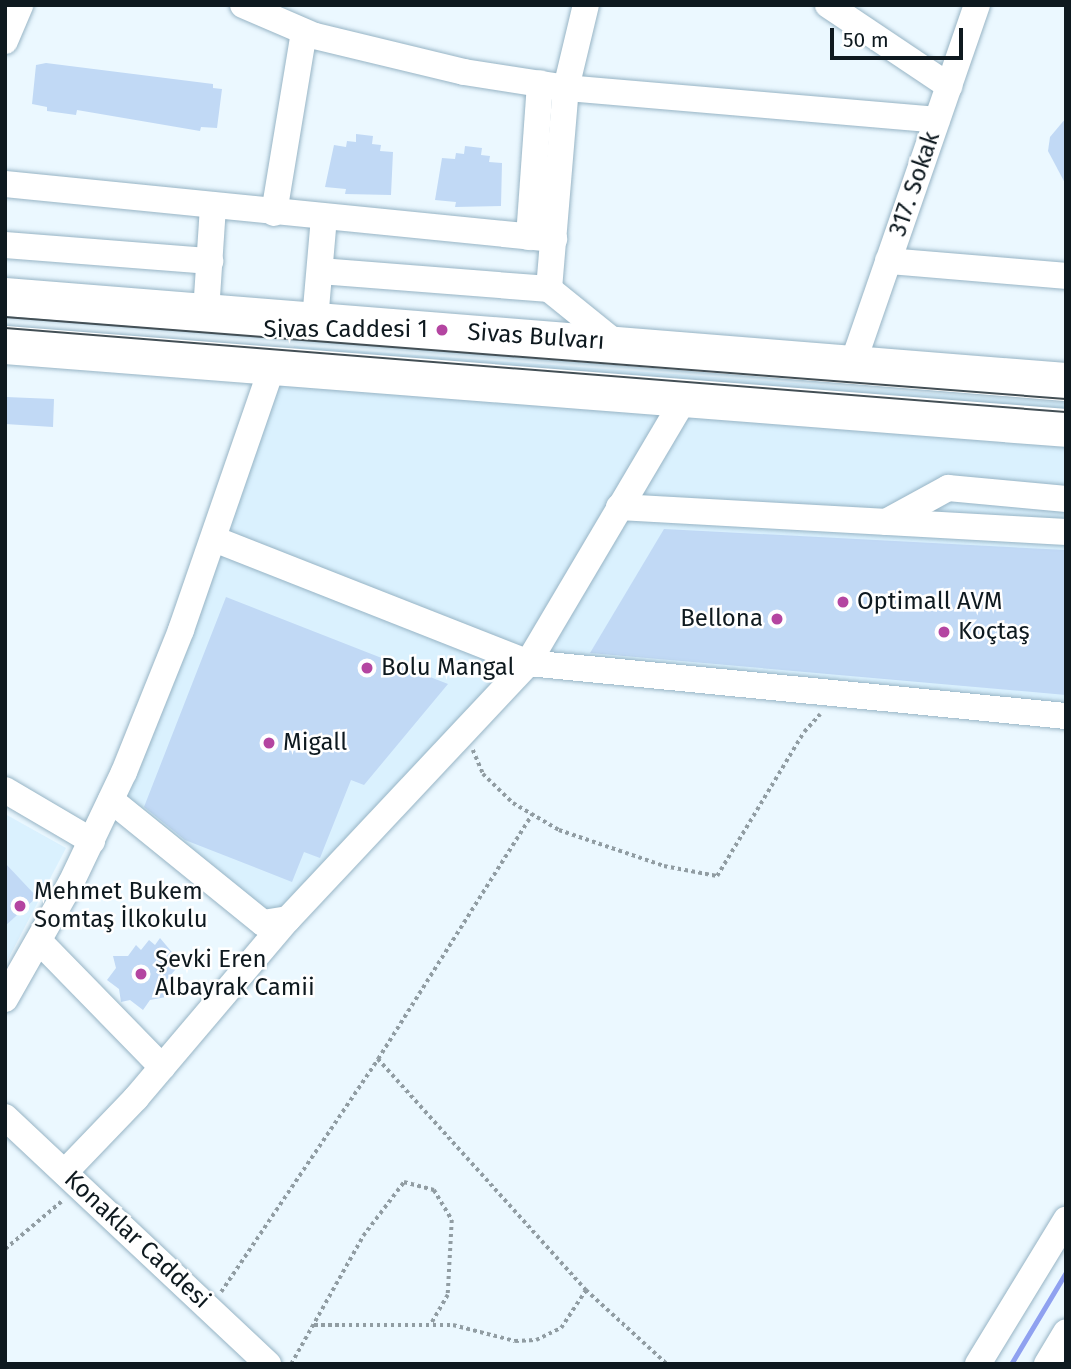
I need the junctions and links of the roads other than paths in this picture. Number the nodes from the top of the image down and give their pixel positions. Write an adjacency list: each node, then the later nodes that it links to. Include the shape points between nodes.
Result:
1 (20, 5): 7 (street)
2 (243, 5): 6 (street)
3 (586, 5): 8 (street)
4 (828, 5): 9 (street)
5 (977, 5): 9 (street, 317. Sokak)
6 (304, 32): 8 (street, via 395,58); 13 (street)
7 (5, 41)
8 (553, 86): 10 (street); 15 (street)
9 (949, 86): 10 (street, 317. Sokak)
10 (937, 120): 18 (street, 317. Sokak)
11 (5, 184): 12 (street)
12 (213, 207): 13 (street); 17 (street)
13 (274, 214): 14 (street)
14 (324, 218): 15 (street); 19 (street)
15 (541, 238): 21 (street)
16 (5, 245): 17 (street)
17 (210, 261): 23 (street)
18 (888, 261): 20 (street); 27 (street, 317. Sokak)
19 (320, 271): 21 (street); 24 (street)
20 (1066, 276)
21 (549, 289): 25 (street)
22 (5, 297): 23 (highway, Sivas Bulvarı)
23 (206, 312): 24 (highway, Sivas Bulvarı)
24 (316, 320): 25 (highway, Sivas Bulvarı)
25 (617, 344): 27 (highway, Sivas Bulvarı)
26 (5, 345): 28 (highway, Sivas Bulvarı)
27 (853, 363): 29 (highway, Sivas Bulvarı)
28 (272, 368): 30 (highway, Sivas Bulvarı); 36 (street)
29 (1066, 382)
30 (685, 397): 31 (highway, Sivas Bulvarı); 33 (street)
31 (1066, 428)
32 (1066, 499): 34 (street, via 948,488)
33 (619, 508): 34 (street); 37 (street)
34 (886, 522): 35 (street)
35 (1066, 532)
36 (214, 539): 37 (street); 40 (street)
37 (528, 663): 38 (street); 42 (street)
38 (1066, 716)
39 (5, 790): 41 (street)
40 (111, 800): 41 (street); 42 (street, via 263,923)
41 (92, 841): 43 (street)
42 (288, 919): 45 (street)
43 (40, 942): 44 (street); 45 (street)
44 (5, 999)
45 (163, 1067): 47 (street)
46 (5, 1117): 47 (street, Konaklar Caddesi)
47 (71, 1178): 51 (street, Konaklar Caddesi)
48 (1066, 1220): 52 (street)
49 (1066, 1332): 53 (street)
50 (1066, 1353): 54 (street)
51 (268, 1364)
52 (978, 1364)
53 (1047, 1364)
54 (1055, 1364)

